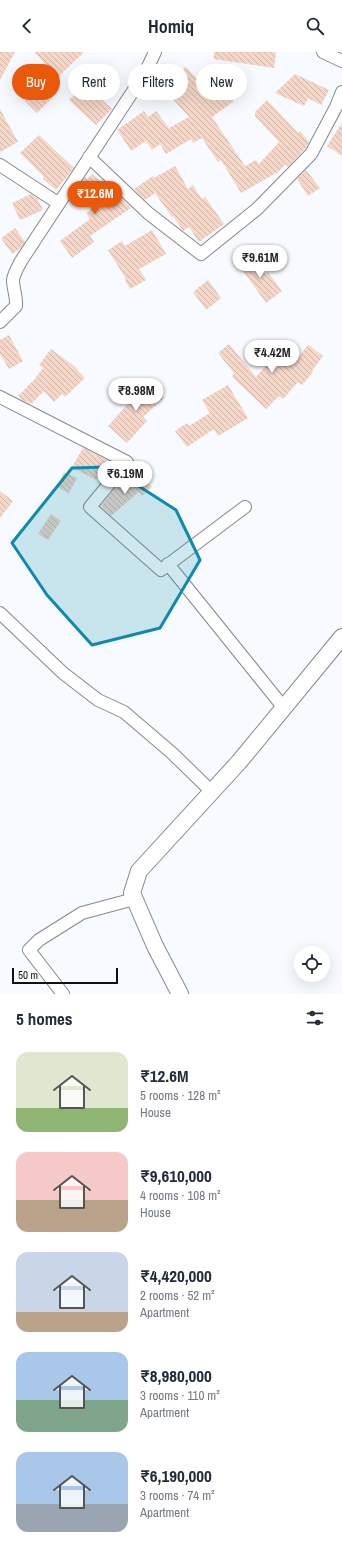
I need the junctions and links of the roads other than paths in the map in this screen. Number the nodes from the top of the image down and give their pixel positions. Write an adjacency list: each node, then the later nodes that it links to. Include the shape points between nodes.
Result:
1 (155, 52): 6 (street, via 145,73)
2 (323, 52): 3 (street)
3 (342, 61)
4 (342, 92): 5 (street)
5 (339, 109): 6 (street, via 311,154 257,208 201,254 148,213)
6 (89, 157): 8 (street)
7 (0, 165): 8 (street)
8 (58, 203): 9 (street, via 16,271 13,280 16,306)
9 (0, 322)
10 (0, 397): 12 (street, via 127,462 90,506 161,570)
11 (245, 507): 12 (street)
12 (168, 564): 15 (street)
13 (0, 613): 16 (street, via 63,673 98,700 124,712)
14 (342, 637): 15 (street)
15 (284, 708): 16 (street)
16 (212, 792): 17 (street, via 139,871 132,893)
17 (134, 899): 18 (street, via 82,913 39,940 29,950); 19 (street)
18 (63, 994)
19 (180, 994)

